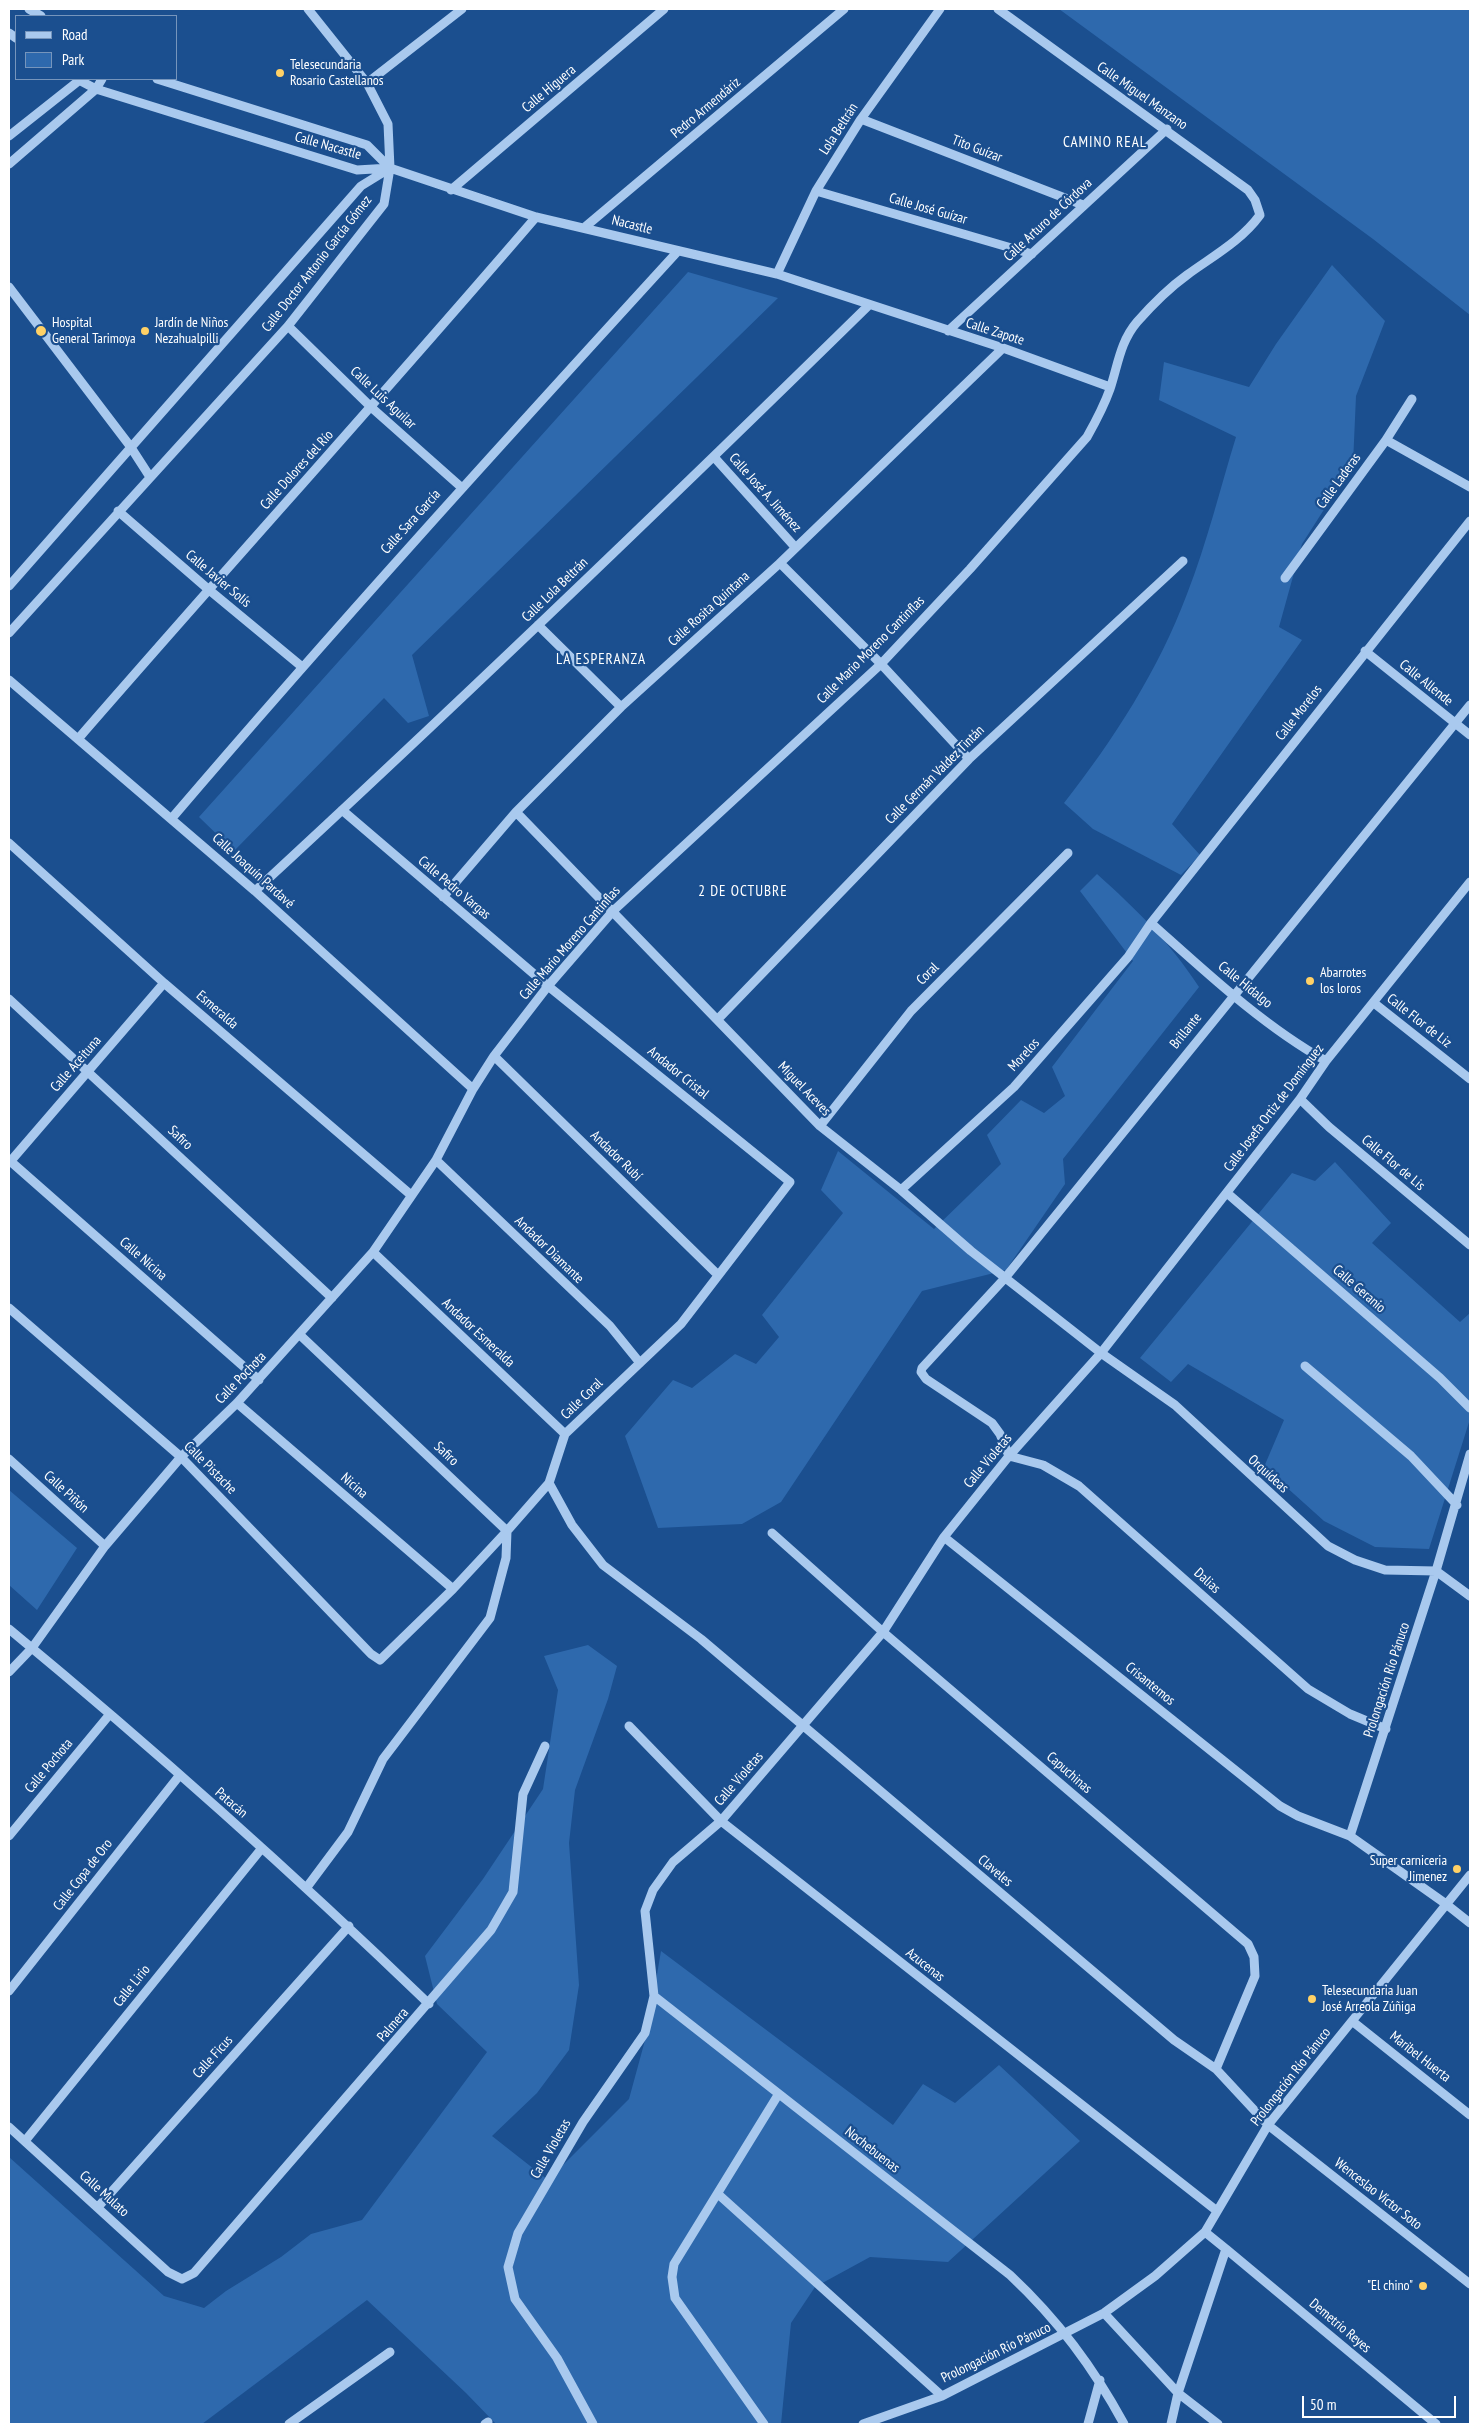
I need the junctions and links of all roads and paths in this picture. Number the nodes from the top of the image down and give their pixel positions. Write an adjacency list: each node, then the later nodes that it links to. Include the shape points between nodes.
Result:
1 (308, 9): 11 (street)
2 (462, 9): 11 (street)
3 (664, 9): 18 (street, Calle Higuera)
4 (844, 9): 23 (street, Pedro Armendáriz)
5 (940, 9): 13 (street, Lola Beltrán)
6 (998, 9): 14 (street, Calle Miguel Manzano)
7 (79, 80): 15 (street)
8 (81, 80): 12 (street, Calle Nacastle)
9 (101, 80): 12 (street)
10 (160, 80): 17 (street, Calle Nacastle, via 367,145)
11 (367, 83): 17 (street, via 388,124)
12 (96, 90): 16 (street); 17 (street, Calle Nacastle, via 357,170)
13 (861, 119): 19 (street, Lola Beltrán); 20 (street, Tito Guízar)
14 (1167, 129): 20 (street, Calle Arturo de Córdova); 21 (street, Calle Miguel Manzano, via 1248,190)
15 (9, 136)
16 (9, 164)
17 (390, 168): 18 (street, Nacastle); 29 (street, Calle Doctor Antonio García Gómez, via 384,204); 36 (street, Calle Doctor Antonio García Gómez, via 360,186)
18 (451, 190): 22 (street, Nacastle)
19 (816, 191): 25 (street, Calle José Guízar); 26 (street, Lola Beltrán)
20 (1083, 205): 25 (street, Calle Arturo de Córdova)
21 (1260, 215): 32 (street, Calle Mario Moreno Cantinflas, via 1248,231 1185,276 1135,325 1118,356)
22 (536, 217): 23 (street, Nacastle); 34 (street, Calle Dolores del Río)
23 (585, 227): 24 (street, Nacastle)
24 (678, 251): 26 (street, Nacastle); 39 (street, Calle Sara García)
25 (1032, 254): 30 (street, Calle Arturo de Córdova)
26 (777, 274): 28 (street, Nacastle)
27 (9, 287): 36 (street)
28 (869, 305): 30 (street, Calle Zapote); 37 (street, Calle Lola Beltrán)
29 (288, 326): 34 (street, Calle Luis Aguilar); 38 (street, Calle Doctor Antonio García Gómez)
30 (948, 331): 31 (street, Calle Zapote)
31 (1003, 348): 32 (street, Calle Zapote); 43 (street, Calle Rosita Quintana)
32 (1110, 387): 52 (street, Calle Mario Moreno Cantinflas, via 1099,417 1086,436 970,569)
33 (1412, 399): 35 (street, Calle Laderas)
34 (372, 408): 39 (street, Calle Luis Aguilar); 48 (street, Calle Dolores del Río)
35 (1386, 440): 40 (street); 46 (street, Calle Laderas)
36 (130, 446): 38 (street); 47 (street, Calle Doctor Antonio García Gómez)
37 (714, 457): 43 (street, Calle José A. Jiménez); 49 (street, Calle Lola Beltrán)
38 (150, 477): 41 (street, Calle Doctor Antonio García Gómez)
39 (461, 487): 53 (street, Calle Sara García)
40 (1470, 487)
41 (118, 511): 48 (street, Calle Javier Solís); 50 (street, Calle Doctor Antonio García Gómez)
42 (1470, 521): 51 (street, Calle Morelos)
43 (795, 547): 45 (street, Calle Rosita Quintana)
44 (1183, 561): 60 (street, Calle Germán Valdez Tintán)
45 (780, 563): 52 (street); 56 (street, Calle Rosita Quintana)
46 (1285, 578)
47 (9, 586)
48 (208, 589): 53 (street, Calle Javier Solís); 59 (street, Calle Dolores del Río)
49 (538, 625): 56 (street); 61 (street, Calle Lola Beltrán)
50 (9, 633)
51 (1365, 651): 57 (street, Calle Allende); 70 (street, Calle Morelos)
52 (881, 664): 60 (street); 69 (street, Calle Mario Moreno Cantinflas)
53 (302, 666): 63 (street, Calle Sara García)
54 (9, 680): 59 (street, Calle Joaquín Pardavé)
55 (1470, 705): 57 (street, Brillante)
56 (621, 707): 62 (street, Calle Rosita Quintana)
57 (1456, 725): 58 (street, Calle Allende); 73 (street, Brillante)
58 (1470, 735)
59 (78, 739): 63 (street, Calle Joaquín Pardavé)
60 (969, 759): 76 (street, Calle Germán Valdez Tintán)
61 (342, 810): 67 (street, Calle Lola Beltrán); 68 (street, Calle Pedro Vargas)
62 (516, 812): 68 (street, Calle Rosita Quintana); 69 (street, Miguel Aceves)
63 (172, 818): 67 (street, Calle Joaquín Pardavé)
64 (9, 843): 71 (street, Esmeralda)
65 (1068, 853): 83 (street, Coral, via 911,1010)
66 (1470, 882): 75 (street, Calle Josefa Ortiz de Domínguez)
67 (255, 891): 81 (street, Calle Joaquín Pardavé)
68 (443, 897): 72 (street, Calle Pedro Vargas)
69 (613, 911): 72 (street, Calle Mario Moreno Cantinflas); 76 (street, Miguel Aceves)
70 (1151, 923): 73 (street, Calle Hidalgo); 87 (street, Morelos, via 1128,958 1014,1087)
71 (164, 983): 79 (street, Calle Aceituna); 89 (street, Esmeralda)
72 (548, 986): 77 (street, Calle Mario Moreno Cantinflas); 86 (street, Andador Cristal)
73 (1233, 995): 78 (street, Calle Hidalgo); 93 (street, Brillante)
74 (9, 999): 79 (street, Safiro)
75 (1374, 1003): 78 (street, Calle Josefa Ortiz de Domínguez); 80 (street, Calle Flor de Liz)
76 (718, 1019): 83 (street, Miguel Aceves)
77 (494, 1056): 81 (street, Calle Mario Moreno Cantinflas); 92 (street, Andador Rubí)
78 (1326, 1061): 82 (street, Calle Josefa Ortiz de Domínguez)
79 (88, 1071): 85 (street, Calle Aceituna); 94 (street, Safiro)
80 (1470, 1079)
81 (473, 1089): 84 (street, Calle Pochota)
82 (1300, 1099): 88 (street, Calle Josefa Ortiz de Domínguez); 90 (street, Calle Flor de Lis)
83 (820, 1126): 87 (street, Miguel Aceves)
84 (436, 1160): 89 (street, Calle Pochota); 98 (street, Andador Diamante, via 610,1326)
85 (9, 1161): 100 (street, Calle Nicina)
86 (790, 1182): 92 (street, Calle Coral)
87 (902, 1190): 93 (street, Miguel Aceves)
88 (1227, 1193): 97 (street, Calle Josefa Ortiz de Domínguez); 102 (street, Calle Geranio, via 1440,1378)
89 (411, 1195): 91 (street, Calle Pochota)
90 (1470, 1245)
91 (373, 1252): 94 (street, Calle Pochota); 103 (street, Andador Esmeralda)
92 (718, 1275): 98 (street, Calle Coral, via 681,1324)
93 (1006, 1278): 97 (street, Miguel Aceves); 105 (street, Brillante, via 921,1372 926,1379 992,1423)
94 (332, 1298): 96 (street, Calle Pochota)
95 (9, 1308): 106 (street, Calle Pistache)
96 (300, 1335): 100 (street, Calle Pochota); 110 (street, Safiro)
97 (1101, 1352): 105 (street, Calle Violetas); 114 (street, Orquídeas, via 1175,1405 1328,1546 1385,1570)
98 (640, 1363): 103 (street, Calle Coral)
99 (1305, 1366): 109 (street, via 1411,1456)
100 (259, 1380): 101 (street, Calle Pochota)
101 (237, 1403): 106 (street, Calle Pochota); 115 (street, Nicina)
102 (1470, 1408)
103 (565, 1434): 108 (street, Calle Coral)
104 (1470, 1454): 109 (street, Prolongación Río Pánuco)
105 (1009, 1456): 112 (street, Calle Violetas); 125 (street, Dalias, via 1043,1465 1079,1486 1308,1689 1350,1714)
106 (181, 1457): 113 (street, Calle Pochota); 120 (street, Calle Pistache)
107 (9, 1459): 113 (street, Calle Piñón)
108 (549, 1482): 110 (street, Calle Coral); 123 (street, Claveles, via 572,1525 603,1565 701,1639)
109 (1457, 1506): 114 (street, Prolongación Río Pánuco)
110 (507, 1531): 115 (street, Calle Coral); 133 (street, via 506,1558 490,1618 383,1759 348,1832)
111 (772, 1533): 118 (street, Capuchinas)
112 (944, 1537): 118 (street, Calle Violetas); 130 (street, Crisantemos, via 1280,1806)
113 (105, 1546): 119 (street, Calle Pochota)
114 (1436, 1571): 116 (street); 125 (street, Prolongación Río Pánuco)
115 (453, 1589): 120 (street, Calle Coral)
116 (1470, 1596)
117 (9, 1629): 119 (street, Patacán)
118 (883, 1632): 123 (street, Calle Violetas); 141 (street, Capuchinas, via 1248,1944 1254,1957 1255,1976)
119 (32, 1648): 121 (street, Calle Pochota); 122 (street, Patacán)
120 (380, 1660)
121 (9, 1672)
122 (110, 1714): 127 (street, Patacán); 129 (street, Calle Pochota)
123 (803, 1725): 128 (street, Calle Violetas); 141 (street, Claveles, via 1174,2040)
124 (629, 1726): 128 (street, Azucenas)
125 (1386, 1729): 130 (street, Prolongación Río Pánuco)
126 (545, 1746): 139 (street, Palmera, via 524,1794 513,1892 491,1930)
127 (179, 1776): 131 (street, Patacán); 137 (street, Calle Copa de Oro)
128 (721, 1821): 138 (street, Calle Violetas, via 672,1862 653,1890 645,1911); 149 (street, Azucenas)
129 (9, 1836)
130 (1350, 1836): 134 (street)
131 (262, 1848): 133 (street, Patacán); 146 (street, Calle Lirio)
132 (1470, 1875): 134 (street, Prolongación Río Pánuco)
133 (306, 1887): 136 (street, Patacán)
134 (1446, 1904): 135 (street); 140 (street, Prolongación Río Pánuco)
135 (1470, 1923)
136 (349, 1926): 139 (street, Patacán); 148 (street, Calle Ficus)
137 (9, 1991)
138 (654, 1996): 142 (street, Nochebuenas); 161 (street, Calle Violetas, via 645,2033 583,2122 518,2233 508,2267 515,2299 557,2358)
139 (429, 2004): 152 (street, Palmera, via 194,2273)
140 (1352, 2021): 143 (street, Maribel Huerta); 144 (street, Prolongación Río Pánuco)
141 (1216, 2070): 144 (street, Claveles)
142 (778, 2095): 147 (street); 155 (street, Nochebuenas, via 1010,2275 1039,2302)
143 (1470, 2114)
144 (1268, 2125): 149 (street, Prolongación Río Pánuco); 153 (street, Wenceslao Víctor Soto)
145 (9, 2127): 146 (street, Calle Mulato)
146 (25, 2142): 148 (street, Calle Mulato)
147 (718, 2194): 159 (street); 162 (street, via 674,2264 675,2298)
148 (98, 2207): 152 (street, Calle Mulato, via 168,2272)
149 (1217, 2211): 150 (street, Prolongación Río Pánuco)
150 (1205, 2232): 151 (street, Demetrio Reyes); 154 (street, Prolongación Río Pánuco, via 1155,2276)
151 (1226, 2249): 158 (street); 168 (street, Demetrio Reyes)
152 (182, 2279)
153 (1470, 2284)
154 (1104, 2313): 155 (street, Prolongación Río Pánuco); 158 (street)
155 (1065, 2334): 157 (street, Nochebuenas); 159 (street, Prolongación Río Pánuco)
156 (390, 2352): 160 (street)
157 (1100, 2380): 164 (street); 165 (street, Nochebuenas)
158 (1178, 2393): 166 (street); 167 (street)
159 (942, 2396): 163 (street, Prolongación Río Pánuco)
160 (289, 2424)
161 (593, 2424)
162 (764, 2424)
163 (863, 2424)
164 (1088, 2424)
165 (1124, 2424)
166 (1171, 2424)
167 (1218, 2424)
168 (1436, 2424)

